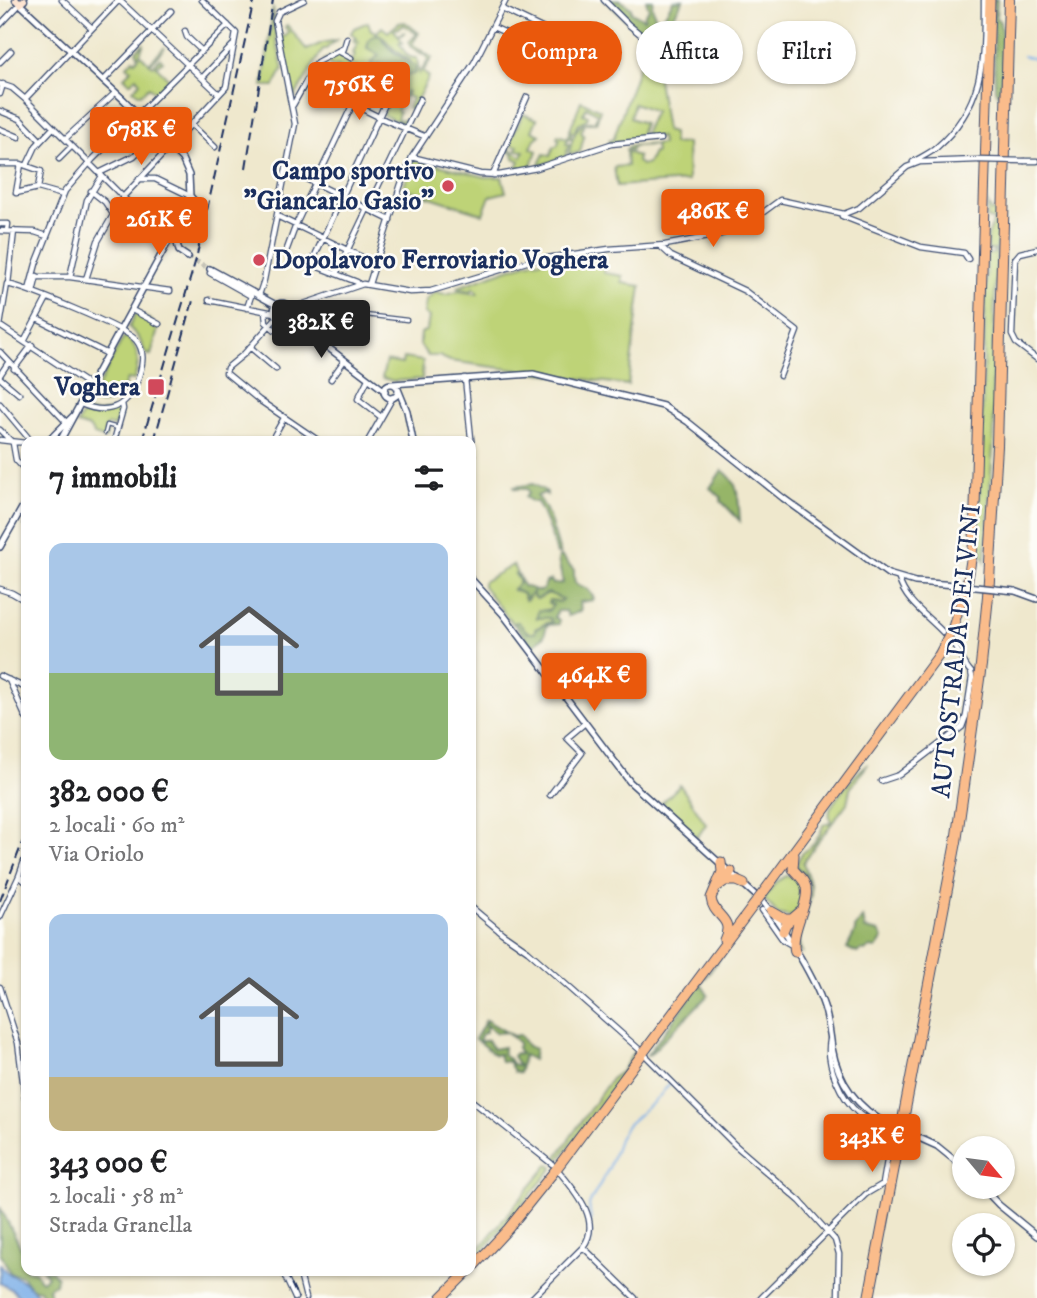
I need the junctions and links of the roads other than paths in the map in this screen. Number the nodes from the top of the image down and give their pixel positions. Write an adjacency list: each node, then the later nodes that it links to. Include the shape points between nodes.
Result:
1 (62, 0): 18 (street)
2 (202, 0): 16 (street)
3 (304, 0): 45 (street, via 279,12 275,21)
4 (506, 0): 11 (street)
5 (604, 0): 22 (street)
6 (984, 0): 68 (street, via 984,50 976,94 943,141)
7 (990, 0): 189 (highway, bridge, via 974,541 968,579 939,655)
8 (1012, 0): 230 (highway, AUTOSTRADA DEI VINI, via 995,498 981,665 954,853); 231 (highway, AUTOSTRADA DEI VINI, via 1002,447 989,642 967,807)
9 (20, 1): 13 (street); 26 (street)
10 (122, 2): 18 (street); 20 (street)
11 (502, 9): 14 (street); 17 (street)
12 (171, 11): 20 (street)
13 (2, 18): 15 (street)
14 (527, 21)
15 (0, 25)
16 (228, 25): 24 (street, via 235,31); 27 (street)
17 (493, 27): 19 (street); 54 (street)
18 (92, 28): 26 (street)
19 (497, 29)
20 (152, 31): 31 (street); 36 (street)
21 (185, 31): 27 (street)
22 (636, 31)
23 (347, 38): 28 (street)
24 (235, 44): 34 (street); 40 (street, via 227,84)
25 (11, 51): 30 (street)
26 (70, 51): 36 (street); 42 (street)
27 (202, 51): 31 (street)
28 (342, 51): 29 (street); 32 (street, via 318,61)
29 (351, 58)
30 (0, 62)
31 (188, 65): 34 (street); 47 (street)
32 (313, 69): 33 (street); 35 (street)
33 (331, 77)
34 (202, 79): 40 (street)
35 (306, 81): 44 (street); 45 (street)
36 (103, 82): 39 (street)
37 (2, 84): 38 (street); 42 (street)
38 (0, 94)
39 (116, 94): 47 (street); 56 (street)
40 (219, 94): 49 (street)
41 (527, 97): 71 (street)
42 (25, 99): 50 (street)
43 (420, 99): 51 (street)
44 (353, 105): 48 (street); 48 (street, via 366,77 391,88); 73 (street)
45 (292, 106): 69 (street, via 295,125)
46 (0, 111): 58 (street, via 20,119)
47 (138, 114): 53 (street); 65 (street)
48 (378, 117): 51 (street); 79 (street)
49 (191, 124): 59 (street); 61 (street)
50 (53, 128): 56 (street); 58 (street)
51 (406, 128): 54 (street); 80 (street)
52 (0, 129): 55 (street)
53 (157, 133): 59 (street); 70 (street, via 134,156)
54 (424, 136): 62 (street)
55 (19, 137)
56 (65, 139): 60 (street)
57 (661, 139): 71 (street, via 611,144 536,168)
58 (40, 140): 67 (street)
59 (170, 145): 72 (street); 78 (street, via 187,168)
60 (72, 146): 63 (street); 65 (street)
61 (215, 146)
62 (412, 157): 71 (street); 84 (street)
63 (59, 159)
64 (1037, 161): 68 (street, bridge, via 920,162)
65 (89, 163): 70 (street); 76 (street)
66 (0, 164): 67 (street)
67 (24, 164): 74 (street, via 42,171); 74 (street, via 13,193)
68 (906, 167): 82 (street, via 859,208)
69 (286, 169): 73 (street); 83 (street)
70 (100, 175): 75 (street); 77 (street)
71 (494, 175)
72 (139, 179): 77 (street); 78 (street, via 155,179)
73 (316, 183): 79 (street); 86 (street)
74 (38, 188): 76 (street)
75 (90, 191): 81 (street); 103 (street)
76 (63, 195): 90 (street)
77 (123, 197): 81 (street); 92 (street)
78 (190, 197): 92 (street); 97 (street, via 198,205 197,216 177,243)
79 (343, 197): 80 (street); 91 (street)
80 (368, 209): 84 (street); 96 (street)
81 (113, 214): 104 (street)
82 (838, 215): 93 (street, via 780,200 733,231); 98 (street, via 904,242 964,253)
83 (277, 216): 86 (street); 105 (street)
84 (390, 220): 99 (street)
85 (0, 224): 88 (street, via 8,224)
86 (296, 225): 91 (street); 94 (street)
87 (0, 231): 88 (street)
88 (7, 231): 89 (street)
89 (14, 231): 90 (street); 107 (street)
90 (47, 236): 102 (street)
91 (323, 239): 96 (street); 101 (street, via 312,264)
92 (165, 241): 110 (street)
93 (660, 246): 108 (street, via 533,260 431,291); 143 (street, via 671,256 745,291 797,331)
94 (287, 248)
95 (1037, 249): 138 (street, via 1015,259 1012,335)
96 (348, 251): 99 (street); 101 (street)
97 (188, 257)
98 (968, 259)
99 (374, 263): 108 (street)
100 (210, 271): 113 (street); 119 (street, via 251,296)
101 (336, 274): 109 (street)
102 (35, 277): 103 (street); 111 (street)
103 (70, 277): 104 (street)
104 (86, 279): 110 (street)
105 (264, 280): 113 (street); 115 (street)
106 (0, 284): 107 (street)
107 (7, 284): 111 (street); 129 (street)
108 (369, 284): 109 (street)
109 (359, 285): 117 (street)
110 (144, 287): 112 (street); 120 (street)
111 (31, 291): 114 (street)
112 (170, 291)
113 (259, 295): 115 (street)
114 (47, 298): 125 (street); 131 (street)
115 (266, 299): 118 (street)
116 (209, 300): 119 (street)
117 (304, 304): 121 (street); 123 (street)
118 (276, 305): 123 (street, via 285,304); 124 (street)
119 (247, 308): 122 (street)
120 (132, 310): 128 (street); 131 (street)
121 (324, 310): 126 (street); 132 (street)
122 (265, 312): 124 (street); 130 (street)
123 (288, 313): 124 (street); 127 (street)
124 (276, 315): 130 (street)
125 (37, 319): 133 (street); 137 (street)
126 (407, 320)
127 (294, 322): 130 (street, via 284,330); 132 (street)
128 (159, 324)
129 (0, 326): 133 (street)
130 (269, 327): 135 (street)
131 (122, 330): 137 (street); 152 (street, via 138,343 143,359 135,391)
132 (314, 338): 139 (street)
133 (25, 340): 134 (street)
134 (32, 345): 141 (street); 148 (street)
135 (250, 348): 142 (street); 157 (street, via 225,370 227,375)
136 (0, 352): 140 (street)
137 (109, 354): 148 (street)
138 (1037, 359)
139 (344, 361): 145 (street); 147 (street)
140 (8, 363): 141 (street); 144 (street)
141 (14, 369): 158 (street)
142 (276, 369)
143 (780, 376)
144 (0, 377): 150 (street)
145 (365, 377): 149 (street); 151 (street); 156 (street, via 358,400)
146 (465, 378): 149 (street); 170 (street); 177 (street, via 541,375 663,406)
147 (331, 379)
148 (91, 386): 154 (street)
149 (394, 386): 151 (street); 151 (street); 155 (street)
150 (19, 394)
151 (390, 395): 155 (street); 156 (street)
152 (122, 403): 154 (street, via 105,409); 159 (street)
153 (0, 404): 162 (street)
154 (81, 404): 158 (street)
155 (405, 406): 169 (street)
156 (382, 416): 168 (street)
157 (284, 418): 166 (street); 167 (street)
158 (67, 427): 163 (street); 164 (street)
159 (118, 428): 161 (street, via 107,425); 165 (street)
160 (0, 430): 172 (street)
161 (105, 433)
162 (28, 436)
163 (53, 436)
164 (62, 436)
165 (116, 436)
166 (274, 436)
167 (311, 436)
168 (371, 436)
169 (412, 436)
170 (471, 436)
171 (0, 440): 172 (street)
172 (13, 443): 173 (street); 174 (street)
173 (21, 443)
174 (21, 466)
175 (21, 510): 176 (street)
176 (0, 547)
177 (899, 579): 181 (street, bridge, via 1014,591); 187 (street, via 909,597 954,644 972,677 962,727 899,775)
178 (476, 584): 186 (street)
179 (1, 590): 180 (street)
180 (21, 599)
181 (1037, 599)
182 (0, 676): 183 (street)
183 (9, 680): 184 (street); 185 (street)
184 (21, 686)
185 (21, 707)
186 (585, 723): 188 (street, via 567,738 582,752); 190 (street, via 631,782)
187 (881, 780)
188 (550, 795)
189 (797, 847): 194 (highway, via 792,863); 197 (highway)
190 (722, 862): 192 (street); 195 (highway)
191 (21, 870): 193 (street)
192 (730, 871): 195 (highway); 196 (street)
193 (19, 876): 202 (street)
194 (798, 876): 197 (highway, via 782,874); 204 (highway, via 806,887 803,907)
195 (723, 880): 196 (highway); 203 (highway, via 711,898 712,907)
196 (744, 884): 198 (street)
197 (768, 886): 200 (highway, bridge)
198 (754, 894)
199 (764, 903): 200 (street)
200 (756, 910): 203 (highway); 204 (highway); 205 (street); 206 (highway); 207 (street)
201 (476, 911): 216 (street, via 642,1052)
202 (0, 917)
203 (722, 917): 206 (highway, via 728,928)
204 (794, 922): 205 (highway); 207 (highway)
205 (783, 931): 207 (street)
206 (722, 948): 219 (highway, via 557,1168)
207 (793, 948): 209 (street, via 820,994)
208 (0, 987): 210 (street)
209 (831, 1035): 212 (street, bridge, via 835,1063 848,1090 866,1110); 216 (street, via 829,1051 841,1090 860,1115 888,1133 890,1143 882,1186 870,1191)
210 (21, 1066)
211 (476, 1104): 213 (street)
212 (952, 1158)
213 (552, 1164)
214 (557, 1169): 218 (street, via 586,1210 590,1231)
215 (993, 1199): 217 (street)
216 (828, 1232): 228 (street); 229 (street, via 838,1248)
217 (1037, 1236)
218 (583, 1247): 226 (street); 227 (street)
219 (476, 1263)
220 (285, 1276): 223 (street)
221 (300, 1276): 224 (street)
222 (464, 1276): 225 (highway)
223 (295, 1298)
224 (306, 1298)
225 (441, 1298)
226 (532, 1298)
227 (635, 1298)
228 (761, 1298)
229 (838, 1298)
230 (869, 1298)
231 (875, 1298)

